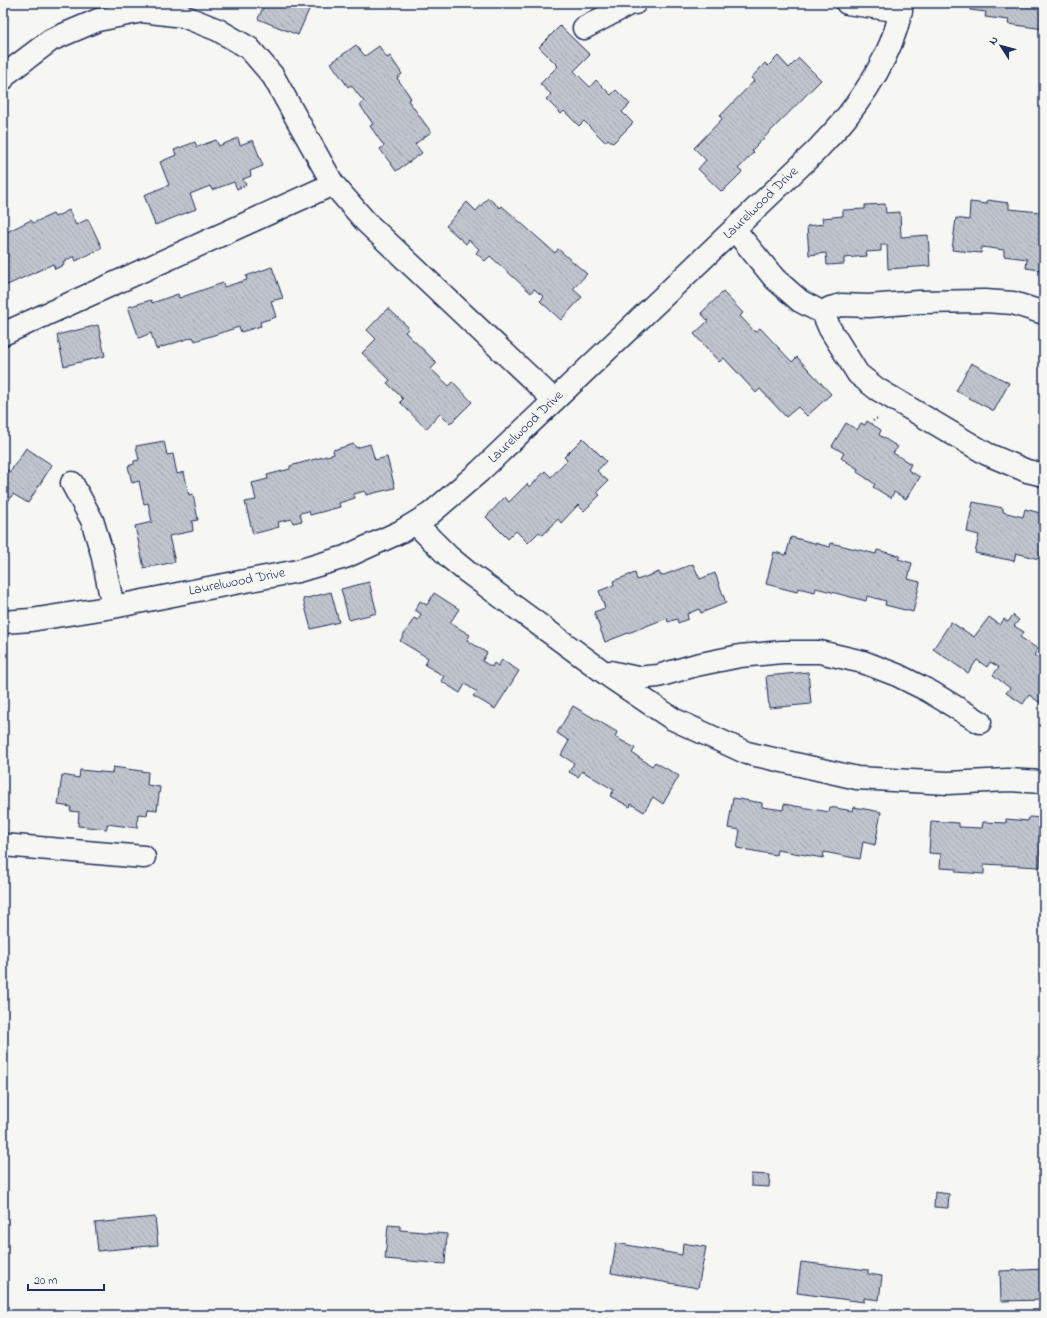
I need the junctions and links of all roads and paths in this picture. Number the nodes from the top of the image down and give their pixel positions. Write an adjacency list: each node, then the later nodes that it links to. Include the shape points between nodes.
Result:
1 (635, 3): 4 (street)
2 (847, 3): 3 (street)
3 (902, 7): 7 (street, Laurelwood Drive, via 889,49 869,86 845,119 816,151)
4 (584, 28)
5 (3, 78): 6 (street, via 51,40 98,20 142,11 183,16 218,30 249,48 273,76)
6 (333, 184): 10 (street); 11 (street, via 371,227)
7 (734, 229): 8 (street, via 775,279 800,301); 11 (street, Laurelwood Drive)
8 (823, 313): 9 (street, via 841,305 985,301 1013,303); 12 (street, via 858,374 877,389 987,454 1027,471)
9 (1044, 313)
10 (3, 334)
11 (554, 400): 14 (street, Laurelwood Drive, via 454,495)
12 (1044, 475)
13 (72, 483): 15 (street, via 92,520 102,552)
14 (415, 523): 15 (street, Laurelwood Drive, via 345,556 298,571); 17 (street, via 466,571)
15 (113, 607): 16 (street, Laurelwood Drive)
16 (3, 622)
17 (601, 670): 18 (street, via 637,678 658,676 740,656 820,652 863,662 897,675); 19 (street, via 673,720 747,753 856,778 948,783 1008,780)
18 (980, 722)
19 (1044, 782)
20 (3, 845): 21 (street)
21 (144, 857)

